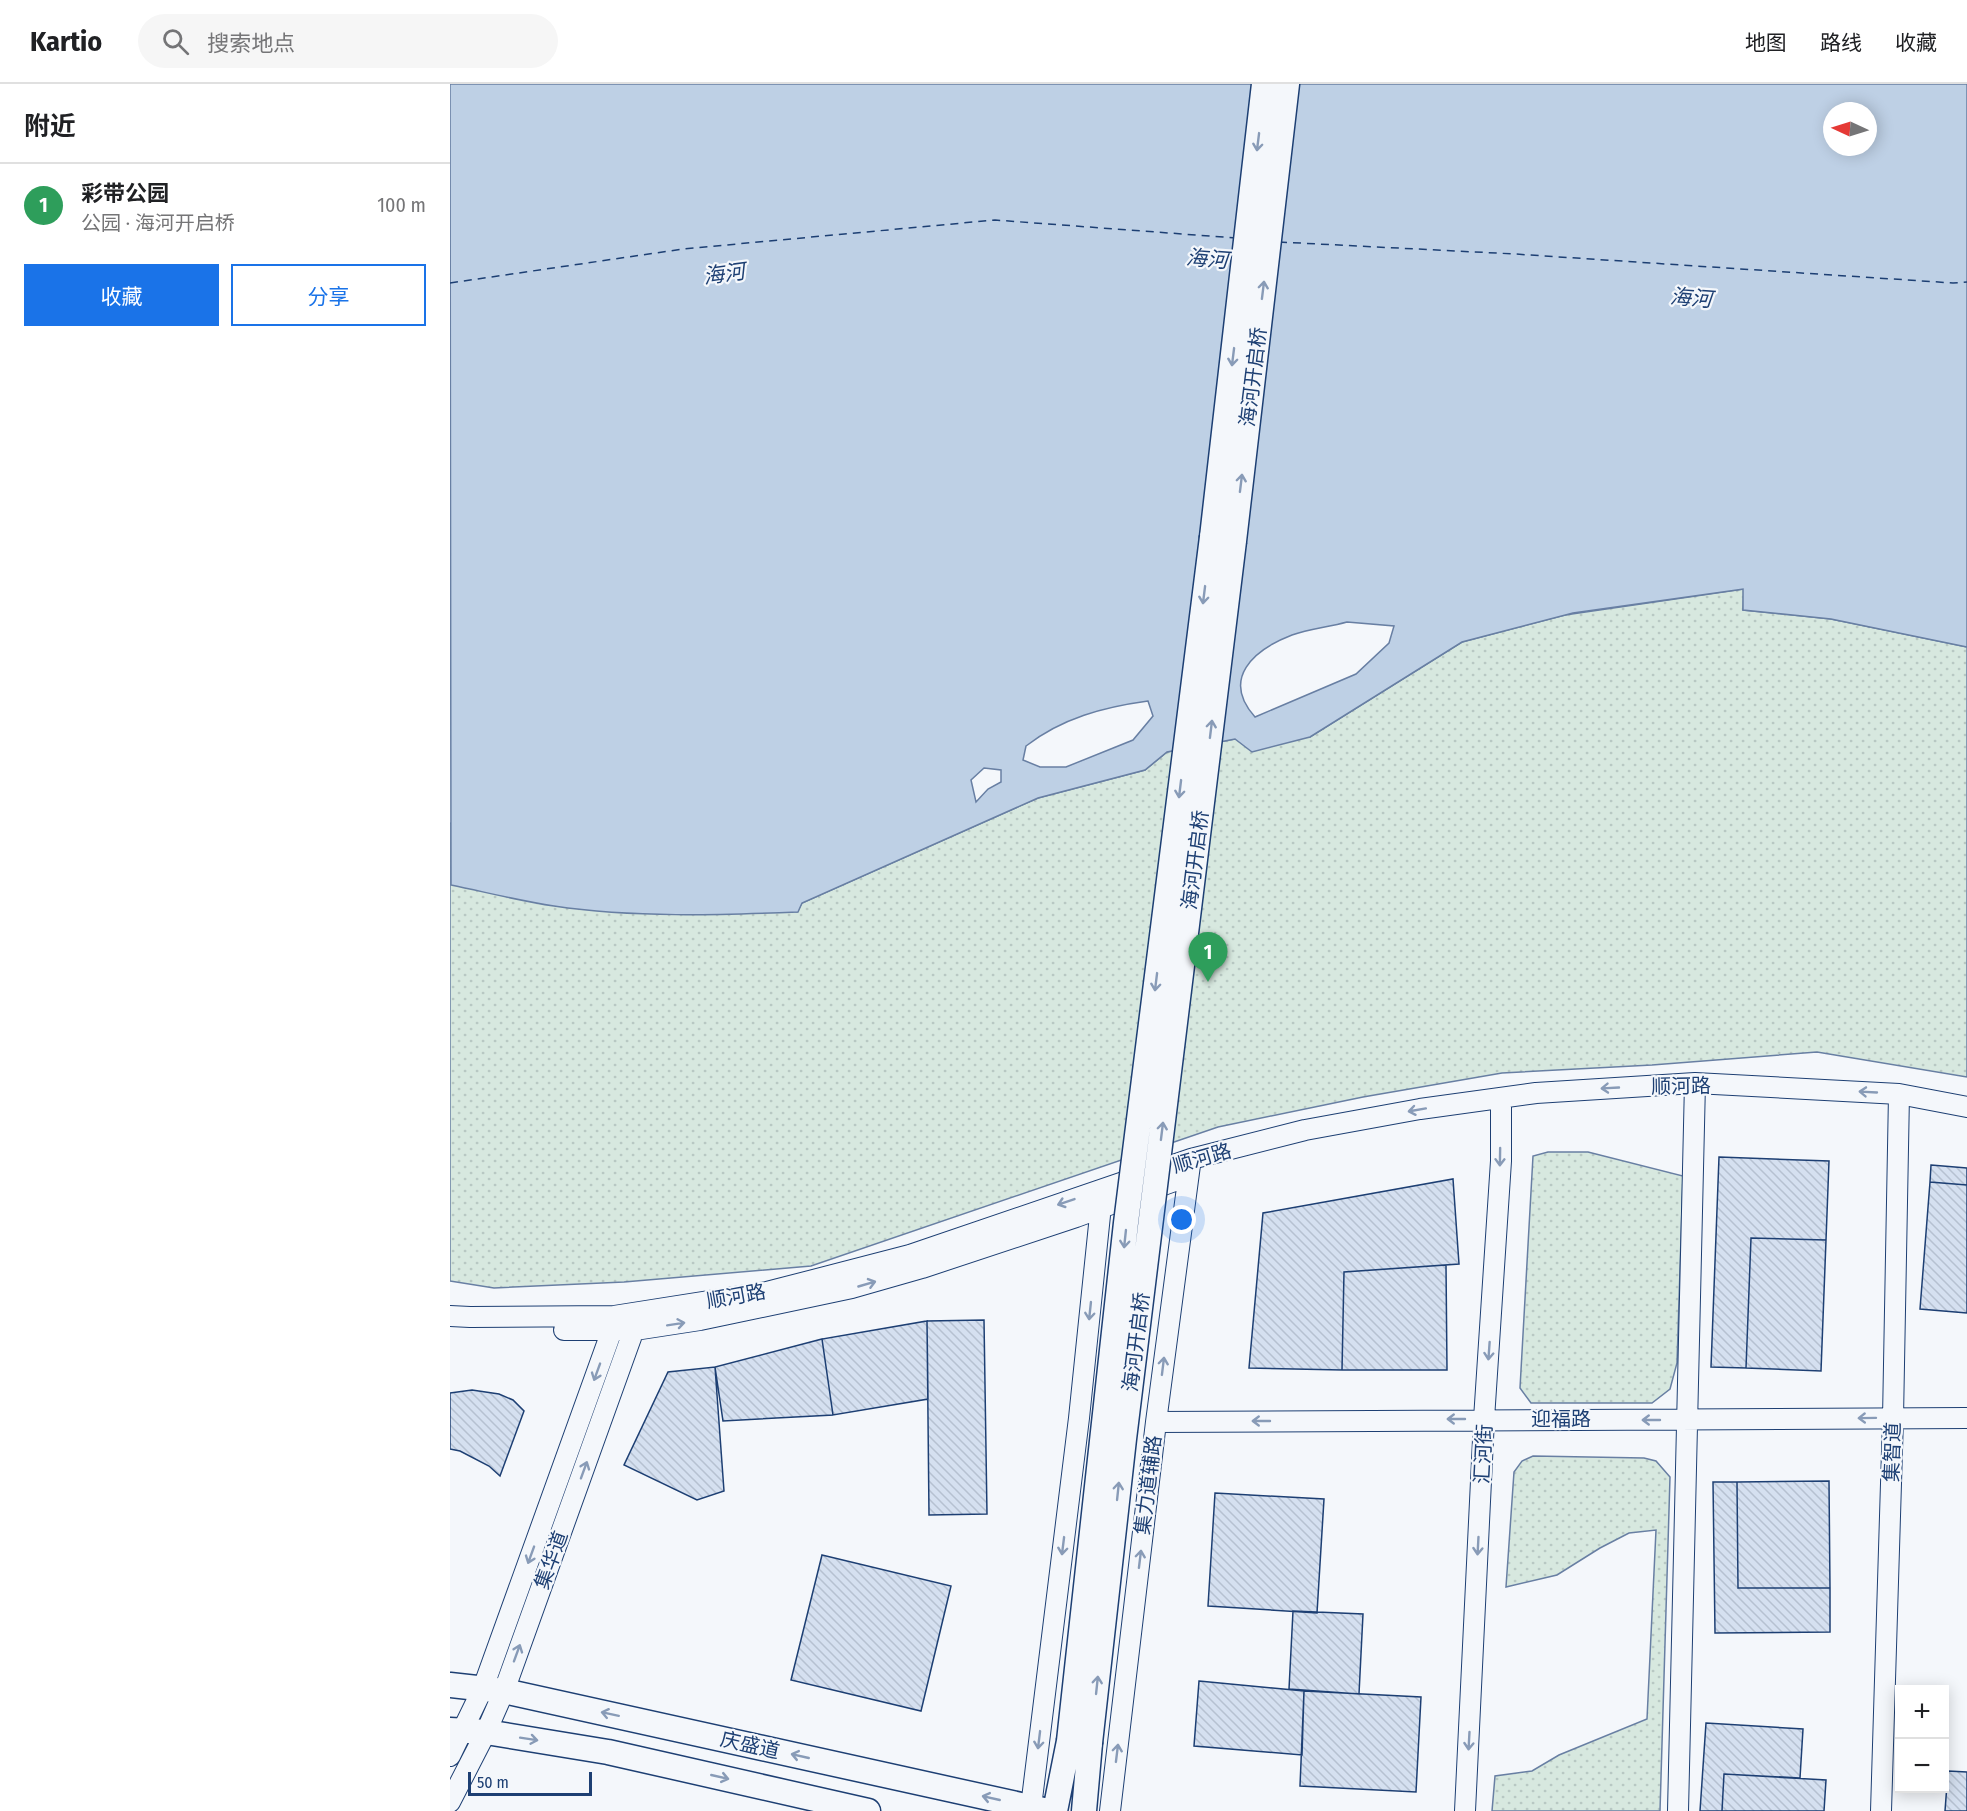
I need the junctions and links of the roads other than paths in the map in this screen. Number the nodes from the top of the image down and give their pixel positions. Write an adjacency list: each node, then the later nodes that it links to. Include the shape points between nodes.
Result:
1 (1264, 84): 21 (main road, 海河开启桥, one-way to 21, bridge, via 1128,1211)
2 (1287, 84): 21 (main road, 海河开启桥, one-way to 2, bridge, via 1124,1439)
3 (1695, 1083): 4 (street, 顺河路, one-way to 3); 5 (street, 顺河路, one-way to 5); 16 (street)
4 (1899, 1094): 6 (street, 顺河路); 13 (street, 集智道)
5 (1501, 1098): 7 (street, 顺河路, one-way to 7, via 1305,1131); 15 (street, 汇河街, one-way to 15, via 1501,1161)
6 (1967, 1107)
7 (1189, 1167): 8 (street, 顺河路); 17 (street, 集力道辅路, one-way to 7)
8 (1101, 1199): 10 (street, 顺河路, via 910,1255); 24 (street, one-way to 24)
9 (450, 1316): 11 (street, 顺河路)
10 (637, 1321): 11 (street, 顺河路); 19 (street, 集华道, one-way to 10)
11 (613, 1323): 12 (street, 顺河路); 19 (street, 集华道, one-way to 19)
12 (450, 1328)
13 (1893, 1418): 14 (street, 迎福路); 16 (street, 迎福路, one-way to 16); 31 (street, 集智道)
14 (1967, 1418)
15 (1484, 1419): 16 (street, 迎福路, one-way to 15); 17 (street, 迎福路, one-way to 17); 29 (street, 汇河街, one-way to 29)
16 (1687, 1420): 30 (street)
17 (1156, 1422): 28 (street, 集力道辅路, one-way to 17)
18 (450, 1685): 19 (main road, 庆盛道)
19 (493, 1690): 20 (street, 集华道); 24 (main road, 庆盛道, one-way to 19)
20 (467, 1731): 22 (street, 集华道); 23 (street, 集华道); 25 (main road, 庆盛道, one-way to 25, via 608,1752)
21 (1080, 1742): 26 (main road); 27 (main road)
22 (450, 1756)
23 (450, 1802)
24 (1037, 1810)
25 (868, 1811)
26 (1055, 1811)
27 (1084, 1811)
28 (1110, 1811)
29 (1465, 1811)
30 (1678, 1811)
31 (1881, 1811)

